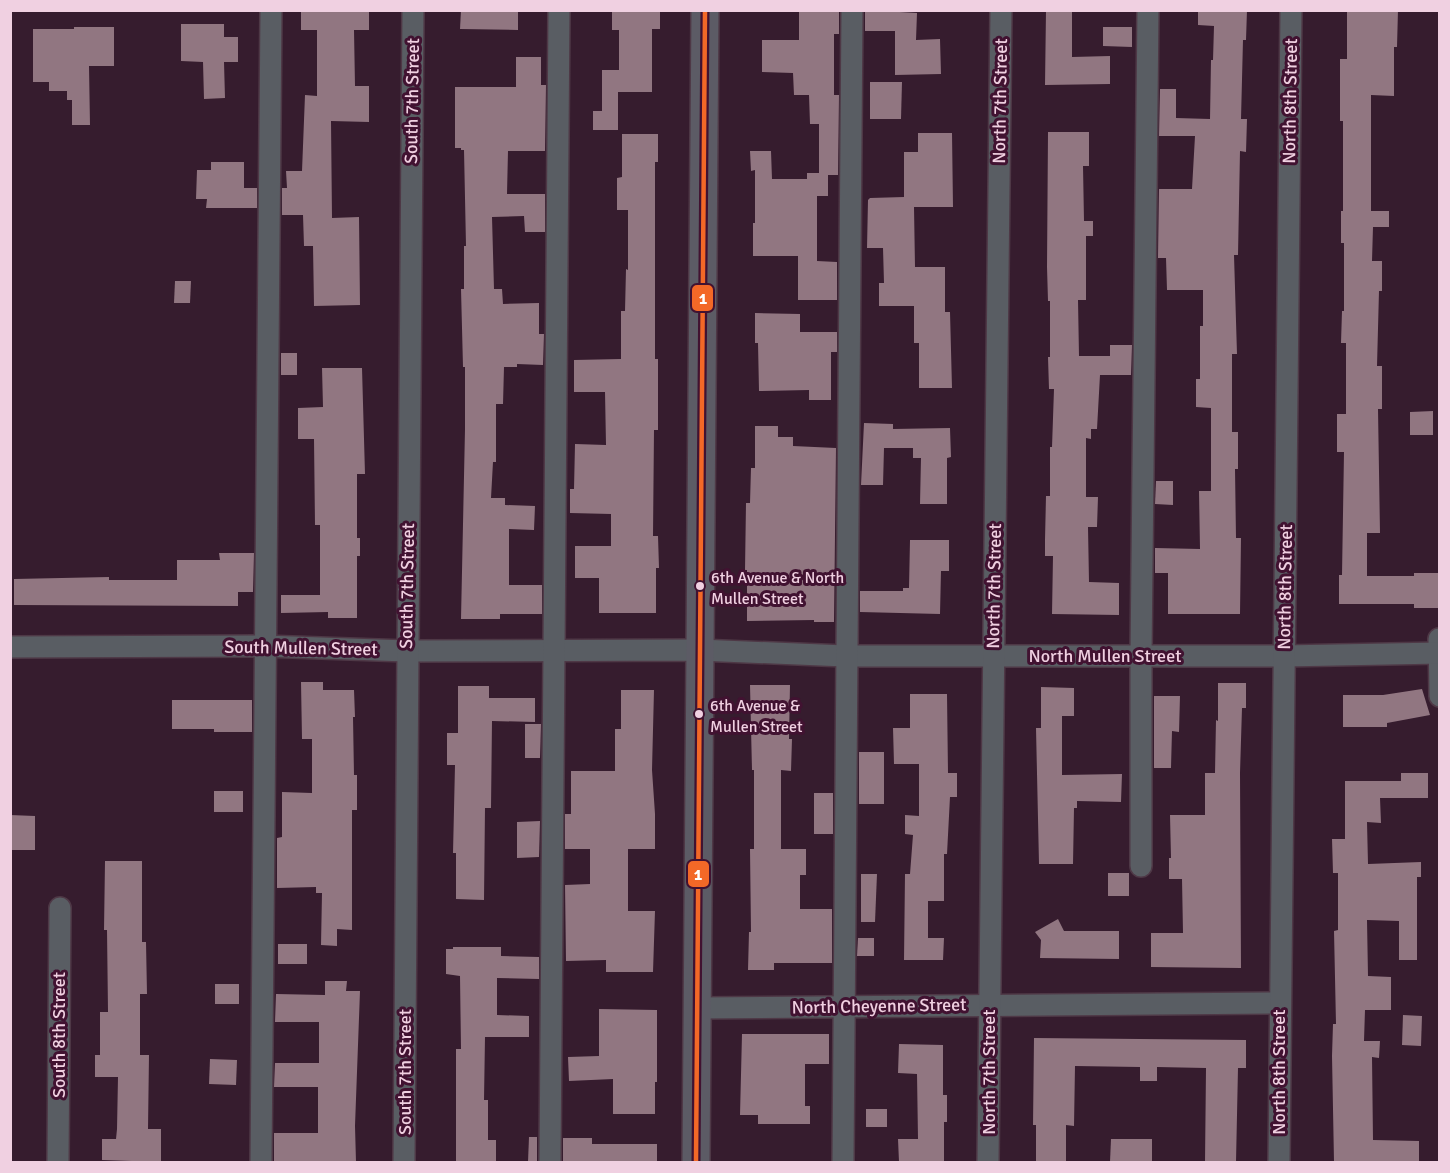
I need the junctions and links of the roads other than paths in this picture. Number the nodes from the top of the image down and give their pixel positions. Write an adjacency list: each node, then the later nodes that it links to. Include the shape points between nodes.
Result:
1 (271, 10): 10 (street)
2 (413, 10): 14 (street, South 7th Street)
3 (559, 10): 12 (street)
4 (705, 10): 13 (main road)
5 (852, 10): 17 (street)
6 (1001, 10): 16 (street, North 7th Street)
7 (1148, 10): 18 (street)
8 (1291, 10): 19 (street, North 8th Street)
9 (1440, 639): 15 (street)
10 (264, 646): 11 (street, South Mullen Street); 14 (street, South Mullen Street); 28 (street)
11 (10, 647)
12 (553, 650): 13 (street, South Mullen Street); 14 (street, South Mullen Street); 30 (street)
13 (699, 650): 17 (street, North Mullen Street); 26 (main road)
14 (407, 651): 29 (street, South 7th Street)
15 (1439, 653): 19 (street, North Mullen Street); 20 (street)
16 (993, 655): 17 (street, North Mullen Street); 18 (street, North Mullen Street); 24 (street, North 7th Street)
17 (845, 656): 25 (street)
18 (1141, 656): 19 (street, North Mullen Street); 21 (street)
19 (1284, 656): 23 (street, North 8th Street)
20 (1440, 696)
21 (1141, 866)
22 (60, 908): 27 (street, South 8th Street)
23 (1279, 1003): 24 (street, North Cheyenne Street); 34 (street, North 8th Street)
24 (989, 1005): 25 (street, North Cheyenne Street); 33 (street, North 7th Street)
25 (844, 1006): 26 (street, North Cheyenne Street); 32 (street)
26 (696, 1008): 31 (main road)
27 (58, 1162)
28 (261, 1162)
29 (404, 1162)
30 (550, 1162)
31 (696, 1162)
32 (843, 1162)
33 (988, 1162)
34 (1279, 1162)

